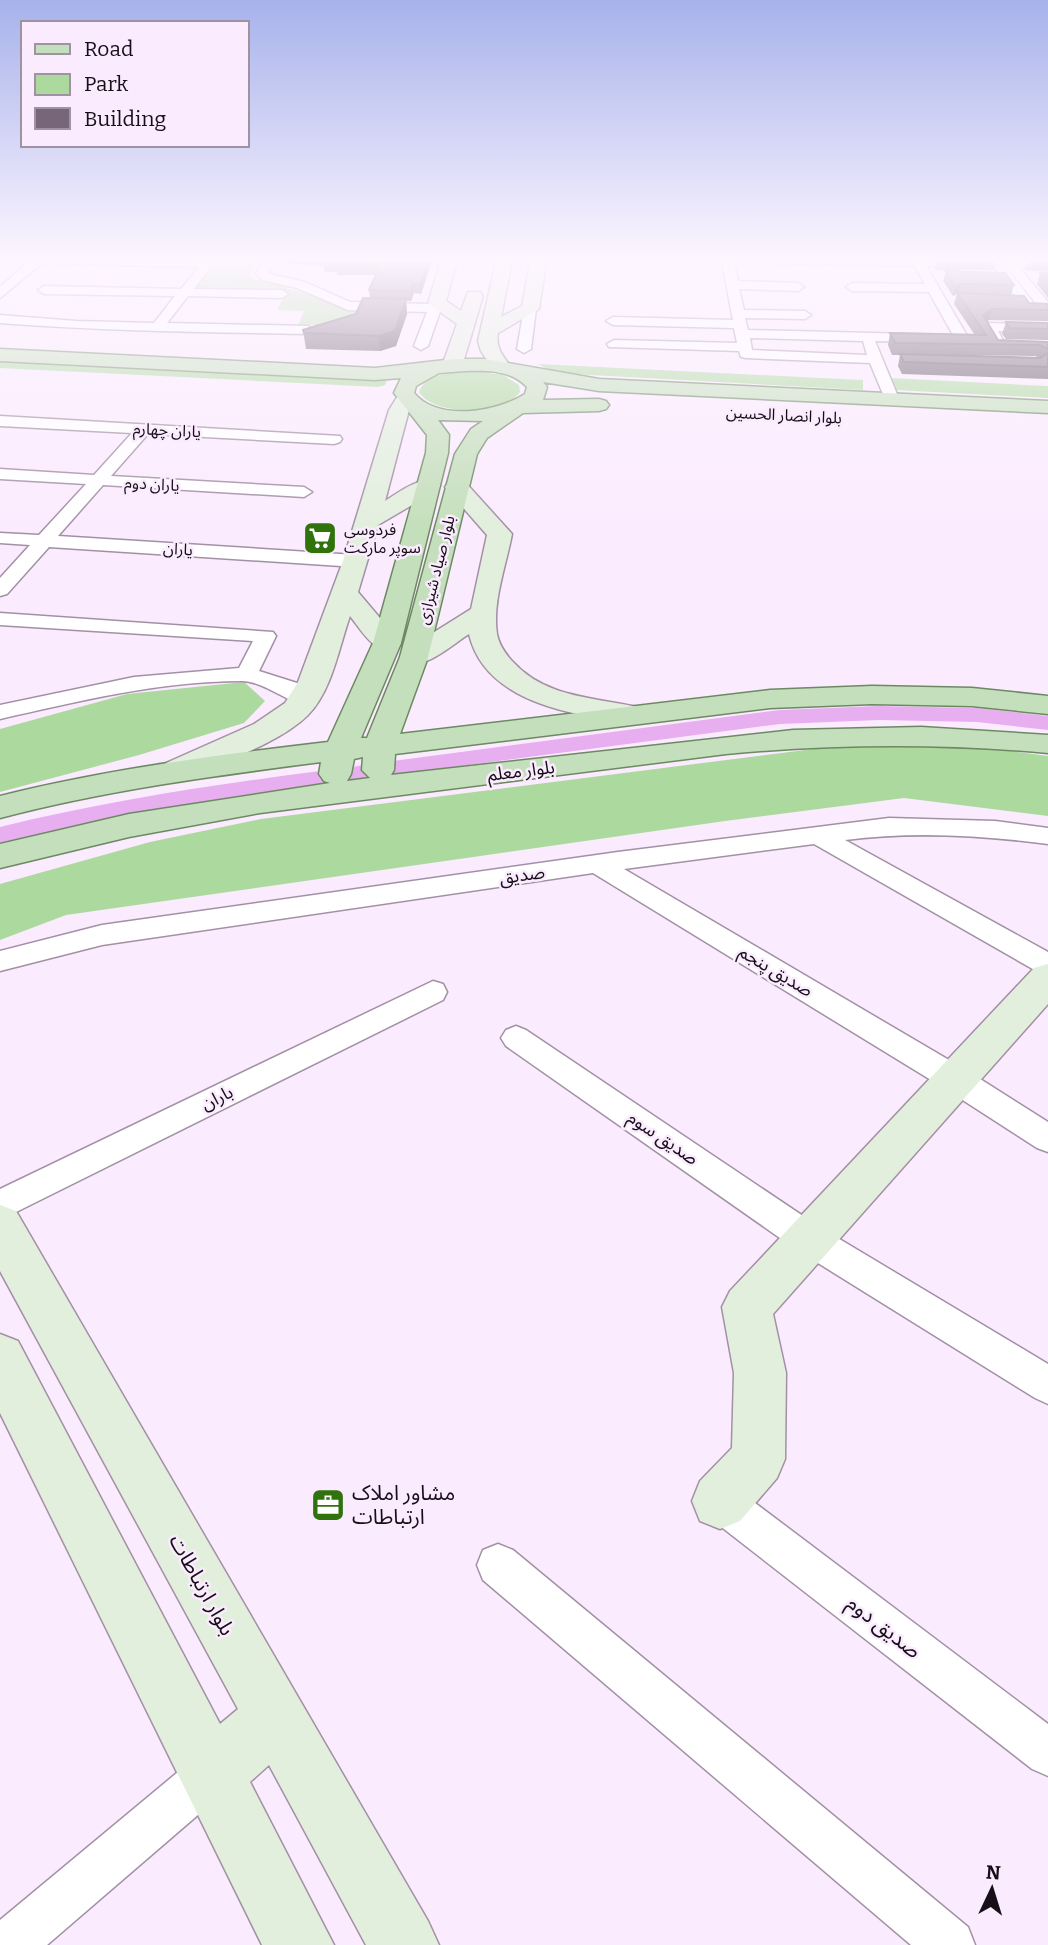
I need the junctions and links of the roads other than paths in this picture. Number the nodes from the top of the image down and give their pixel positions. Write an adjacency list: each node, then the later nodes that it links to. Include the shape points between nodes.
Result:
1 (458, 348): 9 (main road)
2 (489, 348): 10 (main road)
3 (813, 348): 7 (street)
4 (870, 348): 7 (street)
5 (1027, 348): 8 (street)
6 (0, 355): 11 (main road, بلوار انصار الحسین, via 375,374)
7 (875, 359): 15 (street)
8 (1036, 363)
9 (452, 366): 10 (main road, بلوار انصار الحسین); 11 (main road, بلوار انصار الحسین)
10 (501, 367): 12 (main road, بلوار انصار الحسین)
11 (429, 370): 14 (main road, via 407,383)
12 (521, 372): 15 (main road, بلوار انصار الحسین, via 599,384); 17 (main road, via 535,382 537,392)
13 (0, 374): 14 (main road, بلوار انصار الحسین)
14 (396, 399): 17 (main road, بلوار انصار الحسین, via 434,412 465,416); 24 (main road, بلوار صیاد شیرازی, via 438,435); 27 (main road, via 399,410)
15 (892, 399): 16 (main road, بلوار انصار الحسین)
16 (1048, 407)
17 (518, 408): 18 (main road, بلوار انصار الحسین, via 595,405); 25 (main road, بلوار صیاد شیرازی, via 479,433 466,454)
18 (760, 414)
19 (0, 421): 20 (street, یاران چهارم)
20 (144, 429): 21 (street, یاران چهارم); 23 (street)
21 (334, 439)
22 (0, 474): 23 (street, یاران دوم)
23 (98, 480): 26 (street, یاران دوم); 29 (street)
24 (428, 486): 27 (main road); 35 (main road, بلوار صیاد شیرازی)
25 (457, 487): 33 (main road, via 500,534); 36 (main road, بلوار صیاد شیرازی)
26 (304, 492)
27 (368, 521): 30 (main road)
28 (0, 538): 29 (street, یاران)
29 (44, 541): 30 (street, یاران); 31 (street)
30 (356, 561): 32 (main road)
31 (0, 590)
32 (345, 593): 35 (main road); 38 (main road)
33 (485, 612): 36 (main road); 41 (main road, via 483,631 490,652 504,672 529,690 563,704)
34 (0, 619): 37 (street, via 265,636)
35 (387, 643): 44 (main road, بلوار صیاد شیرازی)
36 (414, 657): 43 (main road, بلوار صیاد شیرازی)
37 (247, 674): 38 (street, via 280,684); 40 (street, via 134,683)
38 (303, 699): 45 (main road, via 297,709 265,731)
39 (1048, 705): 41 (main road, via 972,697 872,695 771,699)
40 (5, 709)
41 (635, 715): 43 (main road)
42 (1048, 744): 46 (main road, بلوار معلم, via 888,735 791,739)
43 (379, 748): 44 (main road); 46 (main road, بلوار صیاد شیرازی)
44 (339, 752): 45 (main road); 47 (main road, بلوار صیاد شیرازی)
45 (177, 771): 48 (main road)
46 (378, 788): 47 (main road, بلوار معلم)
47 (331, 794): 51 (main road, بلوار معلم, via 181,816)
48 (0, 807)
49 (817, 835): 50 (street, صدیق, via 889,826 995,829); 52 (street, صدیق); 54 (street)
50 (1048, 836)
51 (0, 856)
52 (597, 864): 53 (street, صدیق, via 102,935); 58 (street, صدیق پنجم)
53 (0, 961)
54 (1048, 965)
55 (1048, 978): 58 (main road)
56 (433, 992): 60 (street, باران)
57 (516, 1038): 62 (street, صدیق سوم)
58 (955, 1079): 59 (street, صدیق پنجم); 62 (main road)
59 (1048, 1139)
60 (0, 1205)
61 (0, 1226): 67 (main road, بلوار ارتباطات)
62 (809, 1239): 64 (street, صدیق سوم); 65 (main road, via 747,1307 761,1373 758,1459)
63 (0, 1359): 69 (main road)
64 (1048, 1385)
65 (720, 1501): 68 (street, صدیق دوم)
66 (498, 1565): 73 (street)
67 (276, 1717): 69 (main road); 72 (main road, بلوار ارتباطات)
68 (1048, 1753)
69 (212, 1773): 70 (street); 71 (main road)
70 (9, 1945)
71 (299, 1945)
72 (404, 1945)
73 (950, 1945)

